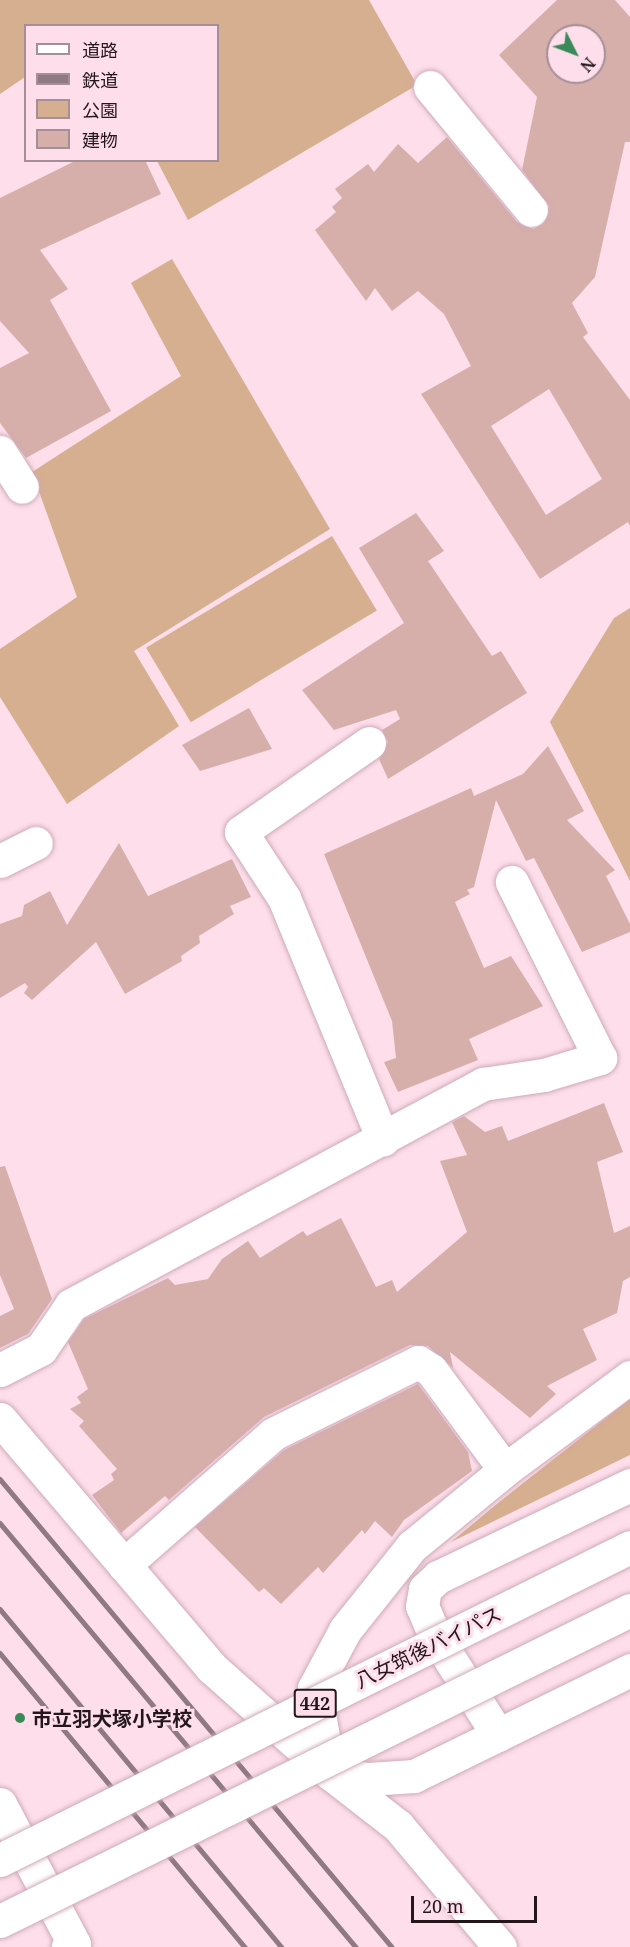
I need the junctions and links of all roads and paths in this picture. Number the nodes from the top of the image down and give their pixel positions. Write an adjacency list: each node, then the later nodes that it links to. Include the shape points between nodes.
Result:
1 (430, 87): 2 (main road)
2 (531, 210)
3 (0, 452): 4 (main road)
4 (22, 488)
5 (369, 743): 9 (main road, via 241,832 284,898)
6 (36, 843): 7 (main road)
7 (0, 861)
8 (512, 882): 9 (main road, via 600,1058 544,1075 483,1084)
9 (382, 1139): 10 (main road, via 71,1305 41,1349)
10 (0, 1370)
11 (630, 1377): 13 (main road)
12 (0, 1419): 16 (main road)
13 (505, 1470): 16 (main road, via 431,1370 418,1362 273,1434); 20 (main road, via 412,1546 345,1630 314,1689)
14 (630, 1485): 19 (main road, via 438,1577 425,1589 422,1606 434,1634)
15 (630, 1547): 22 (main road, 八女筑後バイパス / 442, bridge)
16 (124, 1565): 20 (main road, via 212,1668)
17 (630, 1610): 23 (main road, bridge)
18 (630, 1670): 19 (main road)
19 (498, 1735): 20 (main road, via 414,1776 368,1779)
20 (330, 1773): 25 (main road, via 398,1826)
21 (0, 1804): 24 (main road, via 74,1944)
22 (0, 1860)
23 (0, 1921)
24 (68, 1947)
25 (501, 1947)

